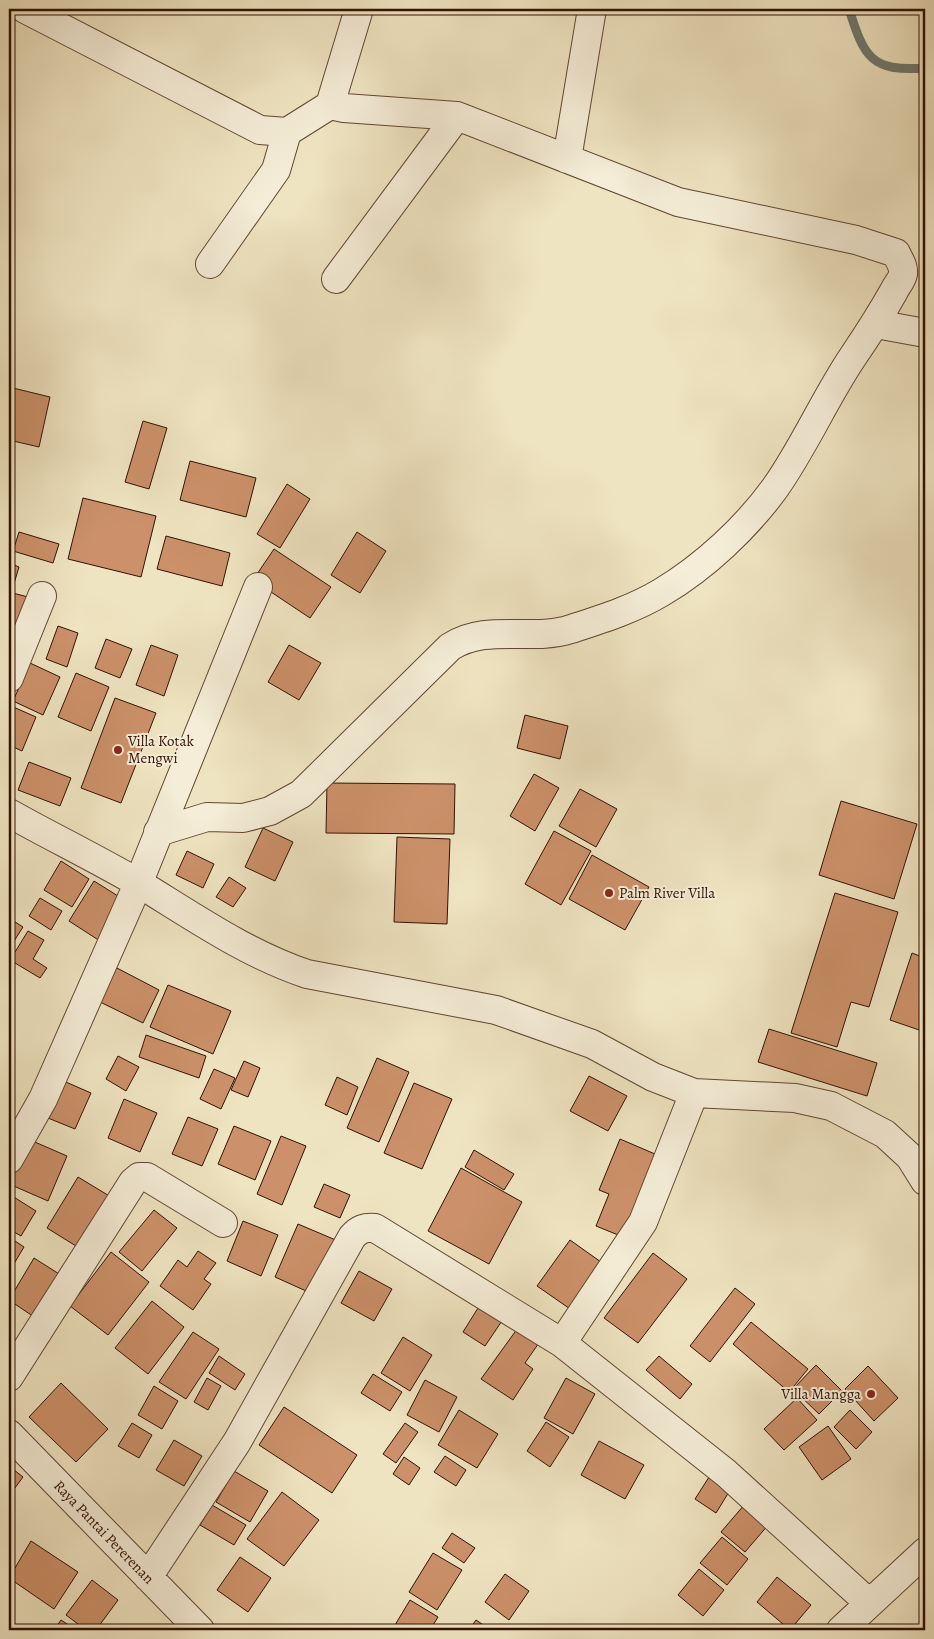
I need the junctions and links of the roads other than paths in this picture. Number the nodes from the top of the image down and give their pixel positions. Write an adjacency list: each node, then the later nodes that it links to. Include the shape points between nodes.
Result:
1 (25, 9): 6 (street, via 260,130)
2 (359, 9): 4 (street)
3 (592, 9): 7 (street)
4 (330, 105): 5 (street); 6 (street)
5 (457, 116): 7 (street); 9 (street)
6 (287, 132): 8 (street, via 276,170)
7 (567, 159): 10 (street, via 678,202 856,240 896,254 902,264 903,275)
8 (210, 264)
9 (336, 279)
10 (876, 324): 11 (street); 16 (street, via 844,370 775,488 738,531 691,572 626,610 568,630 546,634 478,634 463,638 450,647 301,794 270,811 243,818 207,817)
11 (925, 334)
12 (258, 587): 16 (street)
13 (42, 596): 14 (street)
14 (9, 678)
15 (9, 814): 17 (street)
16 (158, 832): 17 (street)
17 (138, 884): 18 (street, via 277,964 307,974 496,1010 592,1044 654,1077); 19 (street, via 43,1099)
18 (694, 1093): 20 (street, via 795,1098 830,1106 885,1134 910,1157); 22 (street, via 643,1222)
19 (9, 1159)
20 (925, 1181)
21 (223, 1222): 23 (street, via 147,1177 139,1177)
22 (562, 1343): 26 (street, via 375,1228 356,1232 237,1442); 27 (street, via 726,1473)
23 (9, 1377)
24 (9, 1434): 26 (street, Raya Pantai Pererenan)
25 (925, 1552): 27 (street)
26 (148, 1577): 28 (street, Raya Pantai Pererenan)
27 (869, 1603): 29 (street)
28 (200, 1630)
29 (841, 1630)

